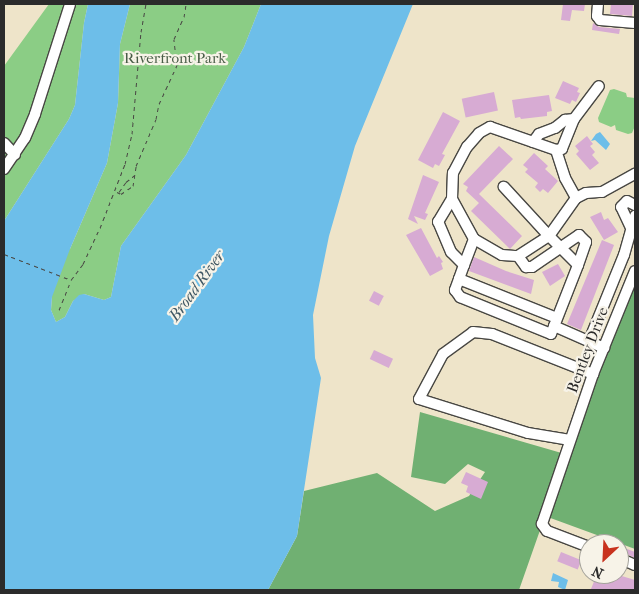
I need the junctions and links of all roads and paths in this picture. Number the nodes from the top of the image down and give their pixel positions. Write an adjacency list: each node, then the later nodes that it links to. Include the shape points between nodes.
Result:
1 (70, 4): 11 (street, via 35,114)
2 (146, 4): 16 (path, via 132,134)
3 (186, 4): 14 (path, via 174,39 177,65 159,104 136,166)
4 (598, 4): 5 (street, via 600,20)
5 (635, 23)
6 (599, 86): 7 (street)
7 (574, 118): 8 (street, via 539,134); 10 (street, via 570,136 562,149)
8 (533, 142): 10 (street); 19 (street, via 490,127 479,133 453,173)
9 (4, 143): 11 (street)
10 (556, 150): 18 (street)
11 (15, 155): 12 (street)
12 (4, 169)
13 (635, 174): 18 (street, via 602,192)
14 (136, 175): 17 (path); 17 (path, via 133,186)
15 (504, 188): 23 (street)
16 (116, 192): 17 (path); 32 (path, via 86,260)
17 (119, 193)
18 (576, 198): 23 (street)
19 (452, 199): 24 (street); 28 (street, via 438,222 450,252)
20 (635, 206): 22 (street, via 626,201 621,207)
21 (635, 216): 22 (street)
22 (630, 228): 35 (street, via 624,255)
23 (549, 236): 25 (street); 27 (street)
24 (474, 239): 27 (street, via 502,255); 28 (street)
25 (561, 248): 27 (street, via 532,267 526,267); 29 (street); 29 (street, via 579,235 584,237 586,242)
26 (4, 254): 32 (path)
27 (518, 256)
28 (464, 265): 31 (street)
29 (578, 265): 34 (street)
30 (635, 271): 36 (street, Bentley Drive)
31 (459, 279): 34 (street); 34 (street, via 455,290 460,298)
32 (72, 280): 33 (path)
33 (58, 310)
34 (554, 326): 35 (street)
35 (589, 341): 36 (street)
36 (604, 348): 37 (street, Bentley Drive)
37 (593, 374): 38 (street, Bentley Drive); 38 (street, via 492,334 473,332 443,354 419,399 528,433)
38 (570, 440): 39 (street, Bentley Drive, via 542,524 547,531)
39 (579, 543)

